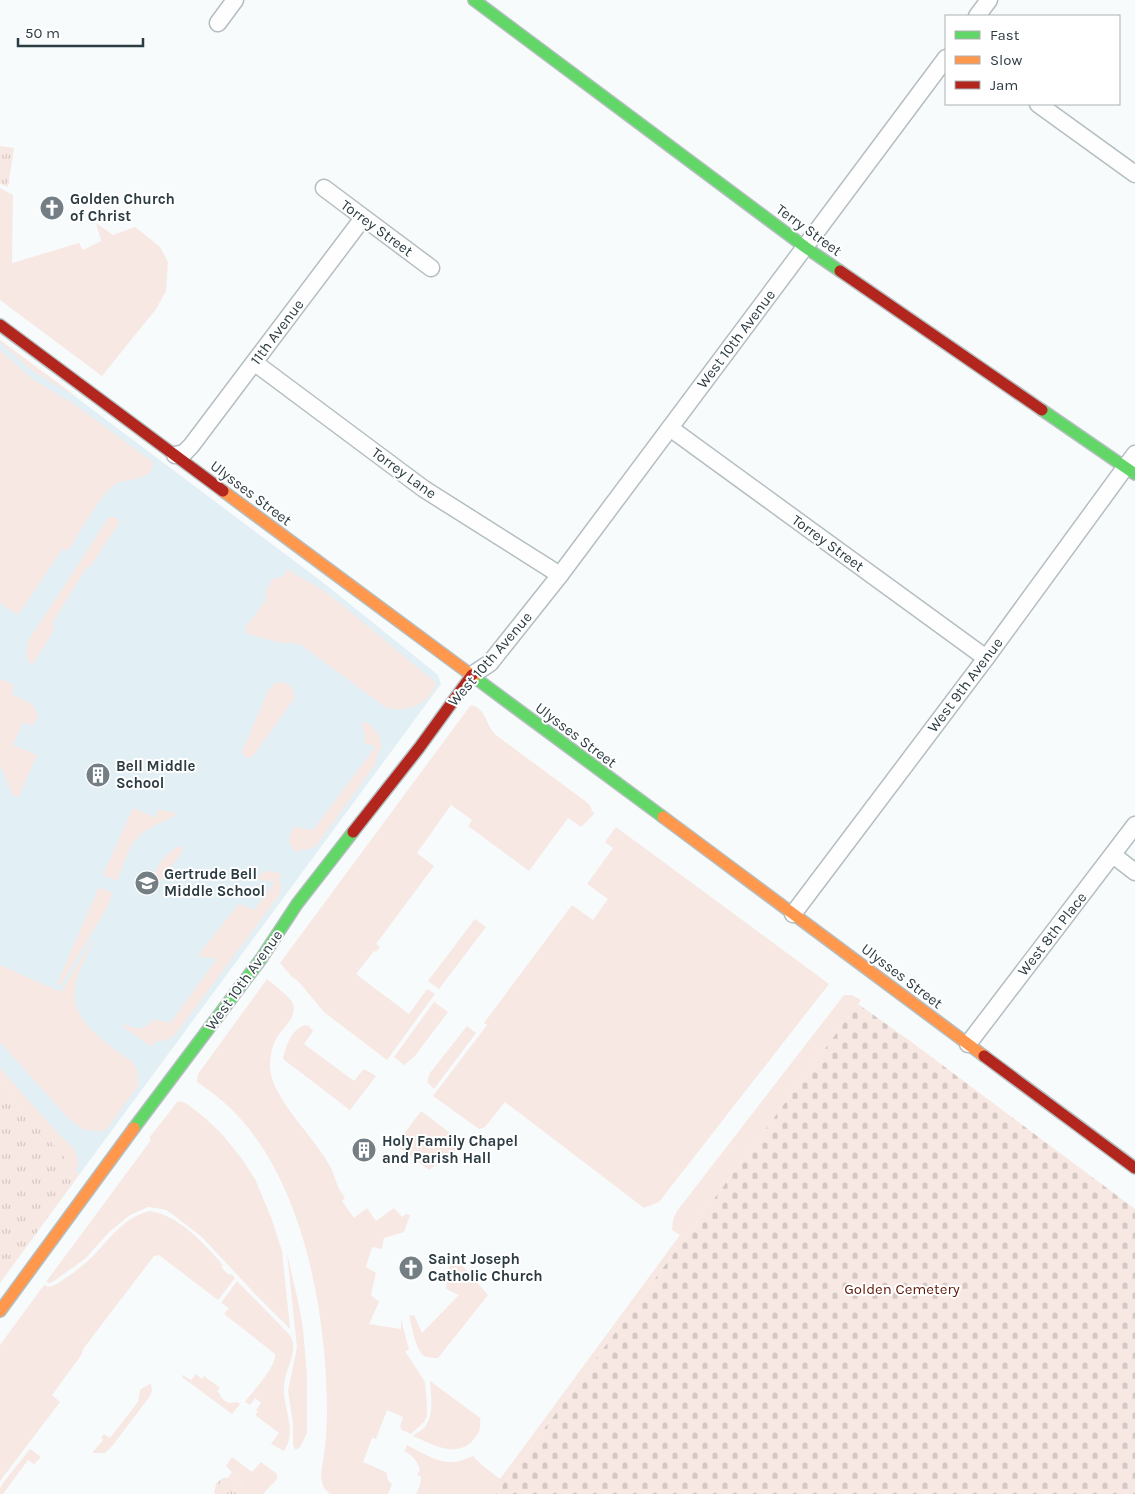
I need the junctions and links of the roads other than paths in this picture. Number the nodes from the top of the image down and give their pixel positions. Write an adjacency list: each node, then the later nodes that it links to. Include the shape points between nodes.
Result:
1 (235, 0): 5 (street)
2 (474, 0): 11 (street, Terry Street)
3 (989, 0): 4 (street)
4 (978, 15)
5 (218, 23)
6 (945, 59): 11 (street, West 10th Avenue)
7 (1039, 105): 8 (street)
8 (1135, 174)
9 (324, 188): 10 (street, Torrey Street)
10 (363, 218): 12 (street, Torrey Street); 14 (street, 11th Avenue)
11 (805, 247): 15 (street, West 10th Avenue); 17 (street, Terry Street)
12 (432, 268)
13 (0, 325): 16 (street, Ulysses Street)
14 (254, 363): 16 (street, 11th Avenue, via 191,446 184,453); 18 (street, Torrey Lane, via 424,489)
15 (670, 428): 18 (street, West 10th Avenue); 19 (street, Torrey Street)
16 (175, 455): 20 (street, Ulysses Street)
17 (1132, 465): 19 (street, West 9th Avenue)
18 (560, 575): 20 (street, West 10th Avenue, via 490,663)
19 (986, 658): 24 (street, West 9th Avenue)
20 (472, 675): 24 (street, Ulysses Street); 27 (street, West 10th Avenue, via 298,904 261,959)
21 (1135, 825): 22 (street, West 8th Place)
22 (1113, 855): 23 (street); 25 (street, West 8th Place)
23 (1135, 872)
24 (793, 914): 25 (street, Ulysses Street)
25 (968, 1044): 26 (street, Ulysses Street)
26 (1135, 1168)
27 (0, 1311)

